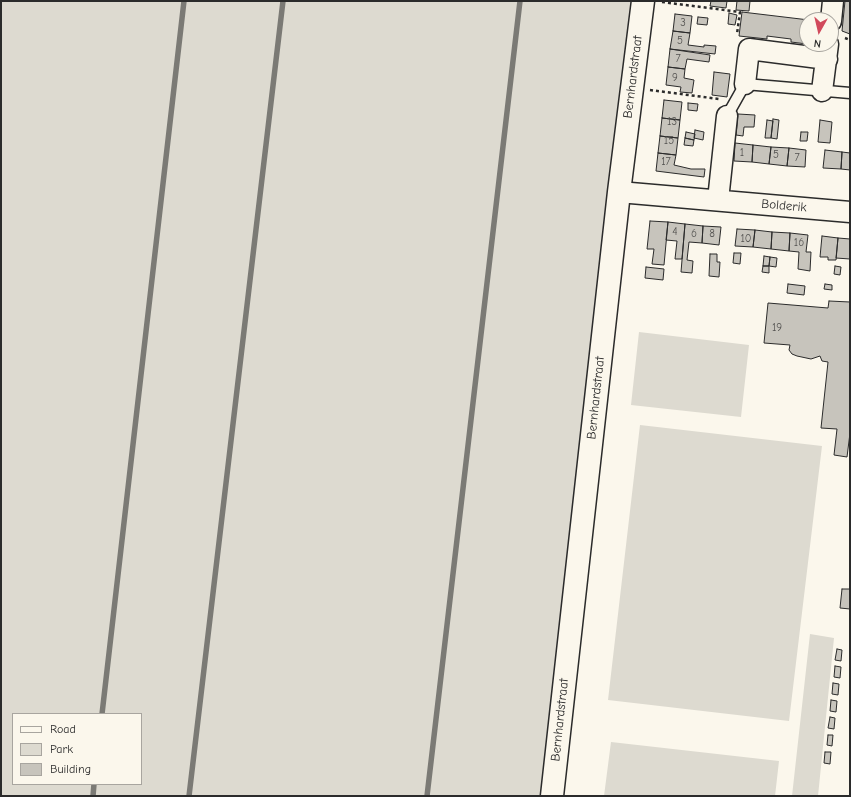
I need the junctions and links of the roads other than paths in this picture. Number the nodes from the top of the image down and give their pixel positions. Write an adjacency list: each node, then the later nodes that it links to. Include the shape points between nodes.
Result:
1 (651, 1): 9 (street, Bernhardstraat, via 632,88)
2 (833, 1): 3 (street)
3 (832, 12)
4 (799, 51): 8 (street, via 749,49)
5 (827, 52): 6 (street)
6 (822, 91): 7 (lane); 8 (lane)
7 (850, 93)
8 (736, 100): 10 (street)
9 (619, 192): 10 (street, Bolderik); 12 (street, Bernhardstraat)
10 (718, 200): 11 (street, Bolderik)
11 (850, 212)
12 (552, 796)

